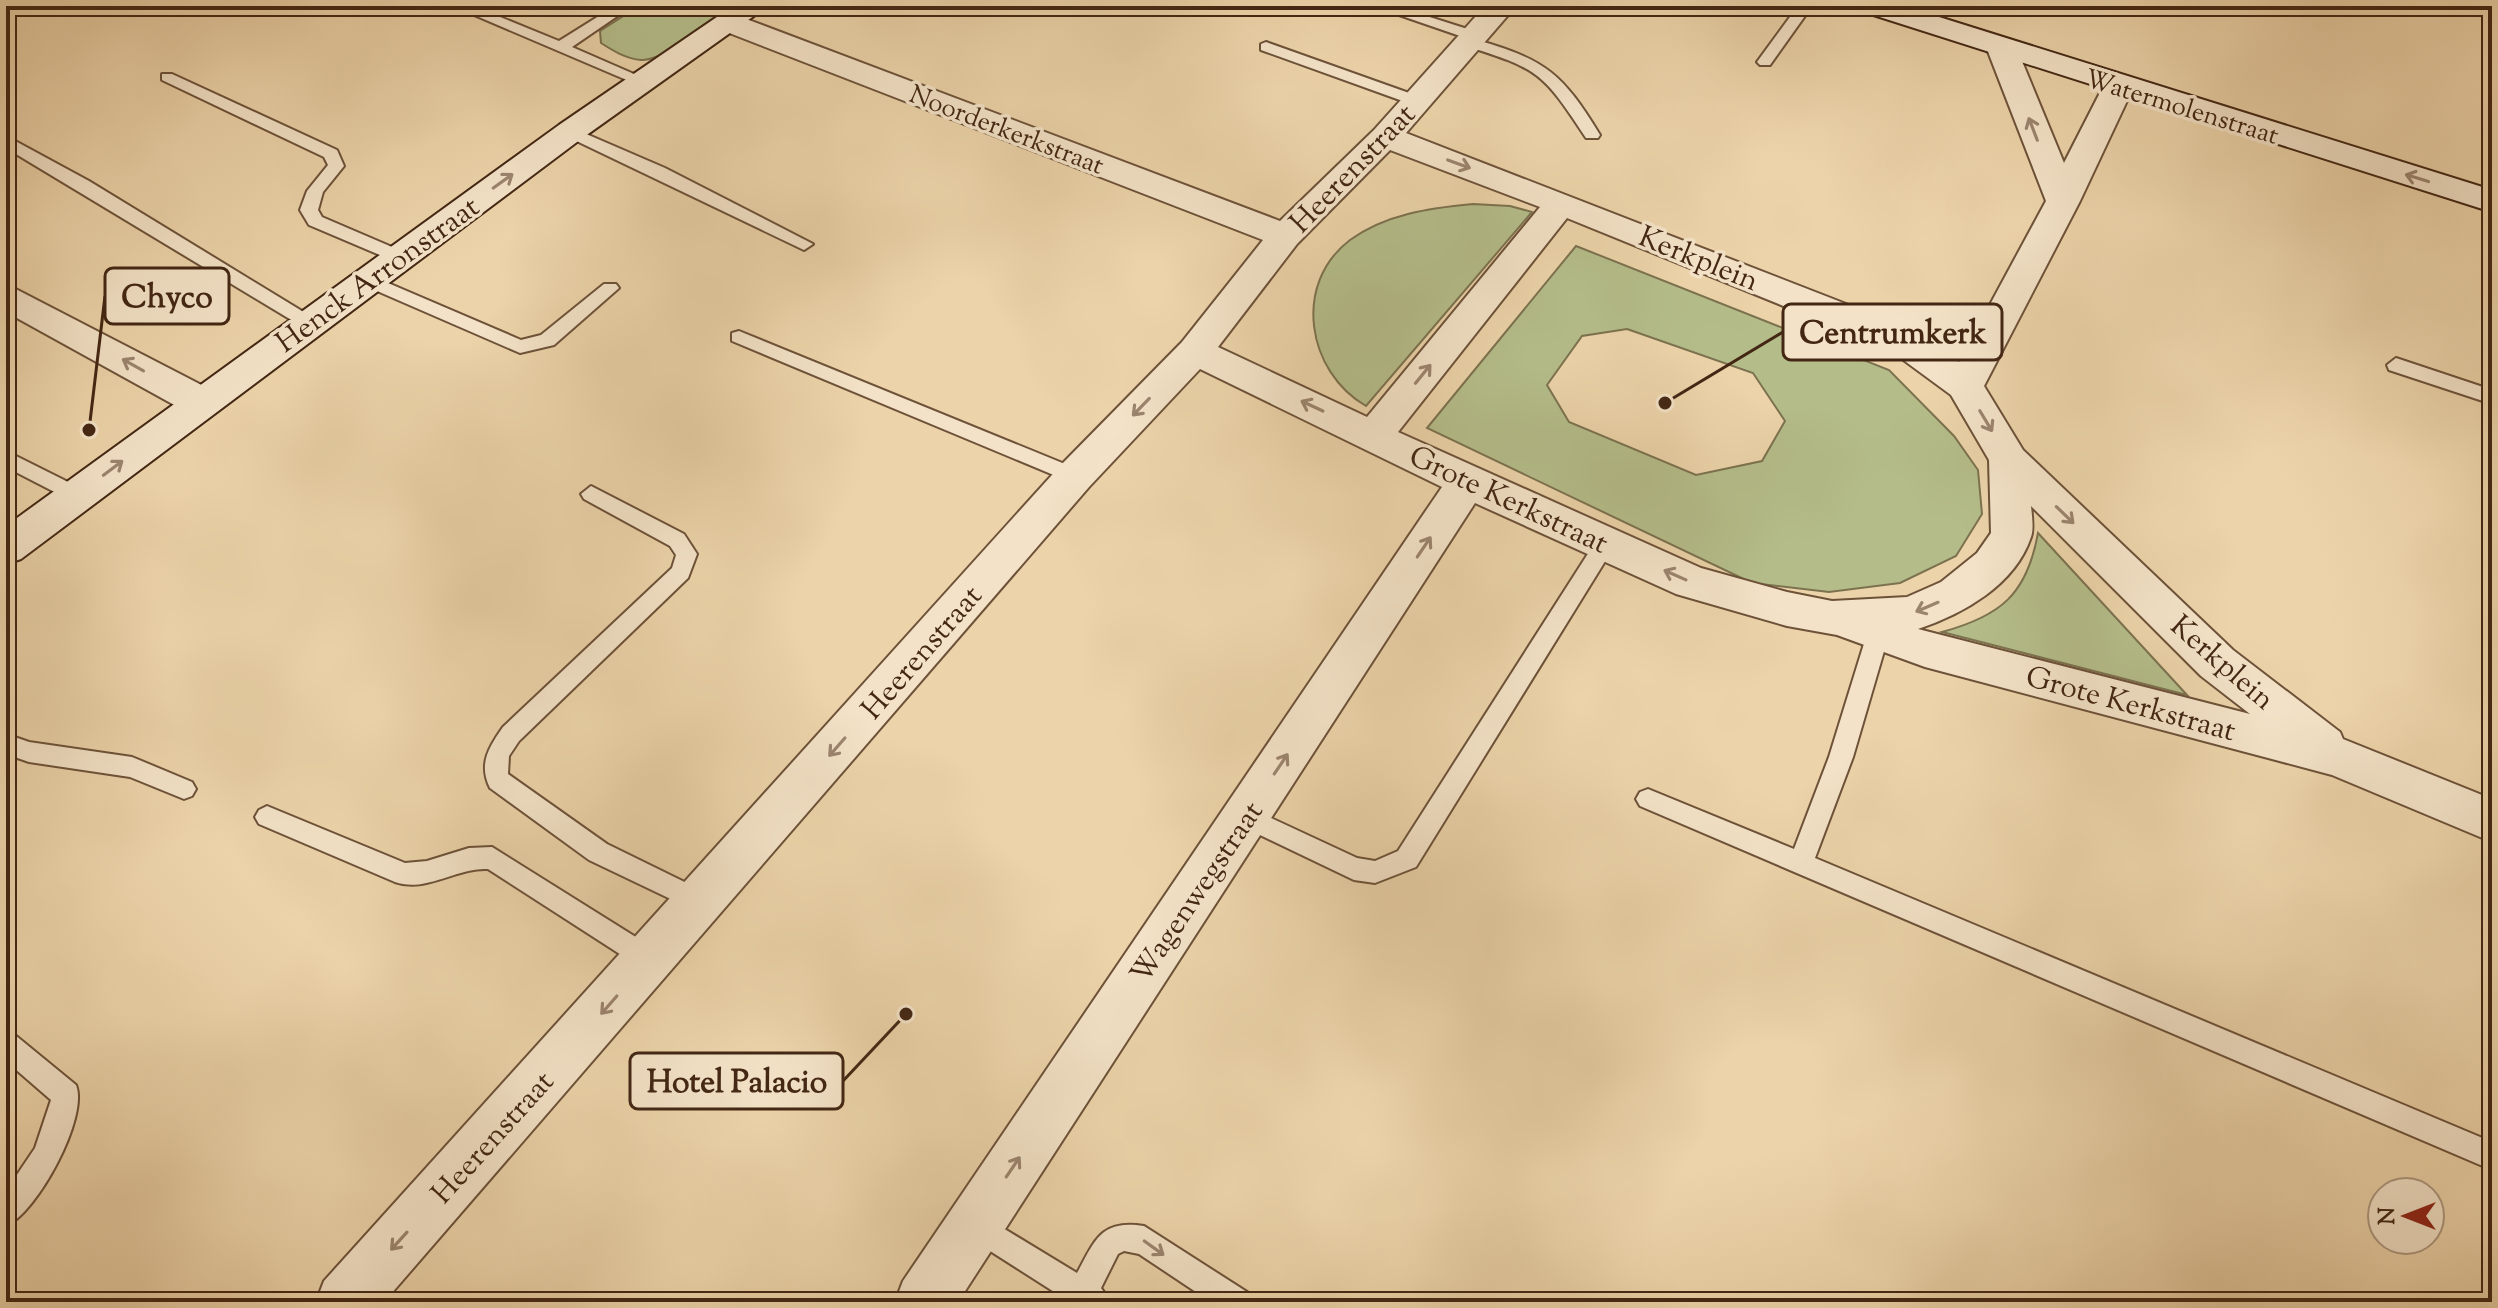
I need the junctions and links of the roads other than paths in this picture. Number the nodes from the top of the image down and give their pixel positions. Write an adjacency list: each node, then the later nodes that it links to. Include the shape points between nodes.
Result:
1 (460, 6): 9 (lane)
2 (625, 6): 9 (lane)
3 (1380, 6): 8 (lane)
4 (1501, 6): 8 (street, Heerenstraat)
5 (1805, 6): 12 (lane)
6 (1895, 9): 11 (street, Watermolenstraat)
7 (741, 14): 14 (street, Henck Arronstraat); 24 (street, Noorderkerkstraat)
8 (1472, 39): 16 (street, Heerenstraat); 18 (lane, via 1538,68 1577,110)
9 (562, 46): 14 (lane)
10 (1266, 47): 16 (lane)
11 (2002, 49): 15 (street, Watermolenstraat); 21 (street, one-way to 11)
12 (1765, 62)
13 (167, 77): 26 (lane, via 331,154 336,166 315,191 309,210 315,221)
14 (642, 81): 17 (street, Henck Arronstraat)
15 (2118, 86): 21 (street); 22 (street, Watermolenstraat, one-way to 15)
16 (1417, 101): 19 (street, Heerenstraat)
17 (570, 132): 25 (lane, via 632,156); 26 (street, Henck Arronstraat, one-way to 17)
18 (1592, 135)
19 (1385, 137): 23 (street, Kerkplein, one-way to 23); 24 (street, Heerenstraat)
20 (6, 141): 30 (lane, via 91,187 215,270)
21 (2063, 201): 34 (street)
22 (2492, 201)
23 (1561, 203): 34 (street, Kerkplein, via 1900,339); 37 (street, one-way to 23)
24 (1285, 236): 32 (street, Heerenstraat)
25 (804, 244)
26 (400, 257): 27 (street, Henck Arronstraat)
27 (367, 280): 28 (lane, via 520,347 547,340); 30 (street, Henck Arronstraat)
28 (610, 288)
29 (6, 296): 36 (street, one-way to 29)
30 (309, 323): 36 (street, Henck Arronstraat)
31 (739, 337): 40 (lane)
32 (1195, 351): 37 (street, Grote Kerkstraat, one-way to 32); 40 (street, Heerenstraat, one-way to 40)
33 (2396, 365): 35 (lane)
34 (1965, 386): 39 (street, Kerkplein, one-way to 39)
35 (2492, 397)
36 (201, 402): 43 (street, Henck Arronstraat, one-way to 36)
37 (1374, 435): 41 (street, Grote Kerkstraat)
38 (6, 458): 43 (lane)
39 (2009, 460): 46 (street, Kerkplein, via 2012,535); 50 (street, Kerkplein, one-way to 50, via 2217,663)
40 (1075, 476): 57 (street, Heerenstraat, one-way to 57)
41 (1467, 482): 44 (street, Grote Kerkstraat); 54 (street, Wagenwegstraat, one-way to 41)
42 (591, 494): 57 (lane, via 677,540 687,554 681,572 511,734 495,757 495,775 598,852)
43 (77, 495): 45 (street, Henck Arronstraat)
44 (1605, 544): 47 (street, Grote Kerkstraat, one-way to 44, via 1691,582); 54 (lane, via 1407,859 1375,872 1354,869)
45 (6, 548)
46 (1992, 565): 47 (street, Grote Kerkstraat, one-way to 47, via 1956,594 1911,614)
47 (1832, 618): 48 (street, Grote Kerkstraat)
48 (1878, 634): 50 (street, Grote Kerkstraat); 56 (lane, via 1841,757)
49 (6, 744): 51 (lane, via 132,767)
50 (2339, 757): 55 (street)
51 (184, 789)
52 (1648, 799): 56 (lane)
53 (267, 817): 58 (lane, via 404,874 425,875 474,855 492,858)
54 (1245, 817): 62 (street, Wagenwegstraat, one-way to 54)
55 (2492, 821)
56 (1801, 863): 60 (lane)
57 (700, 902): 58 (street, Heerenstraat)
58 (649, 959): 64 (street, Heerenstraat, one-way to 64)
59 (6, 1044): 61 (lane, via 66,1095 55,1141 35,1181)
60 (2492, 1156)
61 (6, 1212)
62 (975, 1225): 63 (lane); 65 (street, Wagenwegstraat)
63 (1089, 1298): 66 (lane, one-way to 66, via 1108,1244 1124,1237 1144,1240)
64 (345, 1302)
65 (924, 1302)
66 (1237, 1302)

